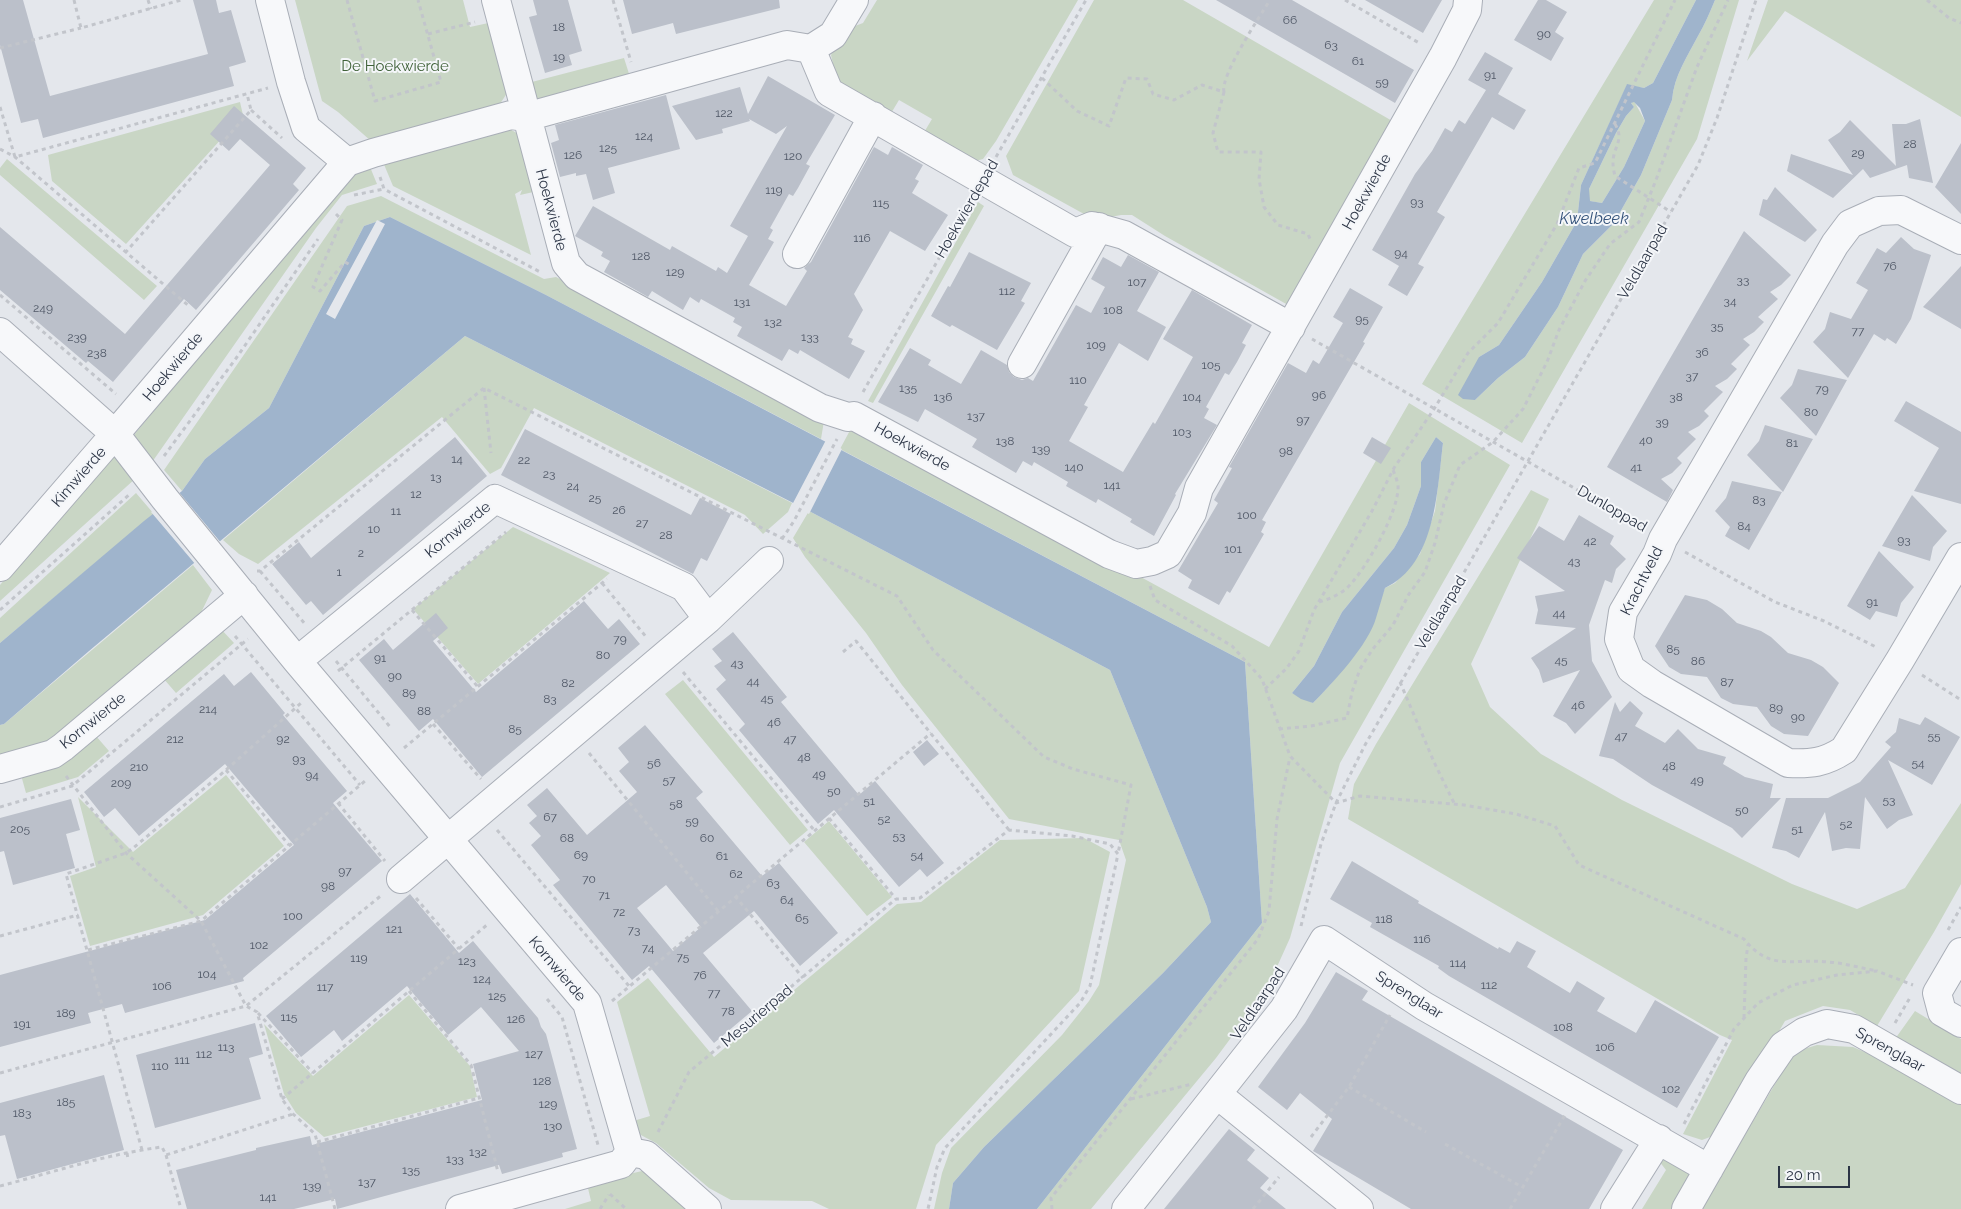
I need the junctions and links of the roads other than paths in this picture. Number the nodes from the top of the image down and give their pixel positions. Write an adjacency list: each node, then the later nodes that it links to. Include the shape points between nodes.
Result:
1 (270, 0): 8 (street, via 306,128)
2 (854, 0): 5 (street, via 833,35)
3 (1468, 0): 12 (street, Hoekwierde, via 1467,10 1443,57)
4 (498, 8): 7 (street, Hoekwierde)
5 (811, 49): 6 (street, via 830,92); 7 (street, Hoekwierde, via 787,45)
6 (872, 116): 9 (street, via 1075,233 1092,226); 11 (street)
7 (526, 118): 8 (street, Hoekwierde, via 511,115); 12 (street, Hoekwierde, via 566,263 578,276 820,408 854,416 1109,554 1136,564 1168,554 1192,513 1199,488)
8 (347, 162): 15 (street, Hoekwierde)
9 (1099, 227): 12 (street, via 1124,235); 14 (street)
10 (1961, 240): 16 (street, Krachtveld, via 1901,210 1878,211 1850,224 1835,244 1663,539 1653,563 1623,612 1619,639 1631,669 1652,684 1788,763 1812,764 1844,750)
11 (797, 254)
12 (1291, 327)
13 (0, 332): 15 (street, Kimwierde)
14 (1022, 364)
15 (115, 434): 18 (street, Kimwierde); 19 (street, Kornwierde)
16 (1961, 557)
17 (769, 561): 20 (street)
18 (0, 567)
19 (244, 595): 21 (street, Kornwierde); 22 (street, Kornwierde, via 53,754)
20 (708, 619): 21 (street, Kornwierde, via 684,587 495,499); 23 (street)
21 (297, 661): 23 (street, Kornwierde)
22 (0, 770)
23 (447, 838): 24 (street); 30 (street, Kornwierde, via 587,1004)
24 (401, 879)
25 (1961, 952): 26 (street, via 1937,993 1942,1012)
26 (1961, 1023)
27 (1209, 1088): 29 (street, Sprenglaar, via 1284,1009 1324,940 1403,992); 34 (street, Sprenglaar); 35 (street)
28 (1961, 1090): 31 (street, Sprenglaar, via 1854,1029 1827,1024 1804,1032 1783,1046 1759,1081)
29 (1659, 1139): 31 (street, Sprenglaar); 36 (street)
30 (638, 1153): 32 (street, via 621,1164 607,1181 504,1197); 33 (street)
31 (1709, 1169): 37 (street, Sprenglaar)
32 (460, 1209)
33 (707, 1209)
34 (1126, 1209)
35 (1359, 1209)
36 (1615, 1209)
37 (1686, 1209)

